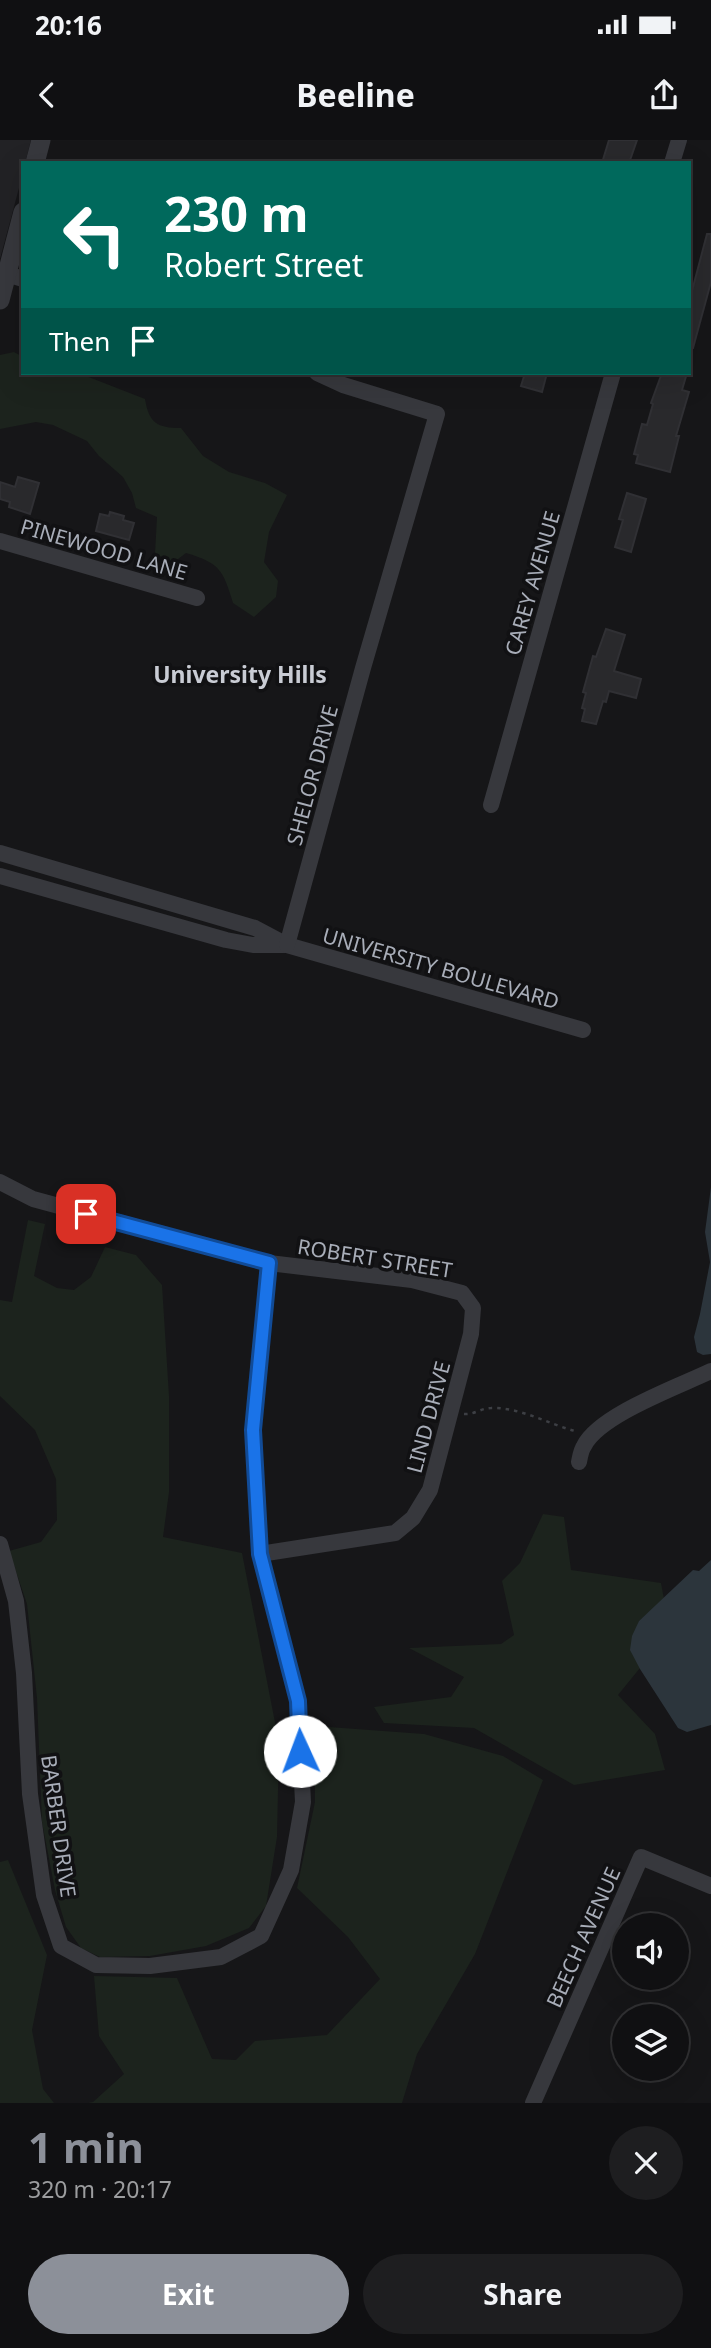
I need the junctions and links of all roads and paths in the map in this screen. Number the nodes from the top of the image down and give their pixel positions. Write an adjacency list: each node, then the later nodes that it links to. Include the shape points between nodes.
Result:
1 (41, 140): 3 (street)
2 (679, 140): 4 (street)
3 (36, 161)
4 (673, 161)
5 (21, 221): 6 (street)
6 (7, 283)
7 (321, 375): 14 (street, SHELOR DRIVE, via 438,414)
8 (612, 375): 11 (street, CAREY AVENUE)
9 (0, 541): 10 (street, PINEWOOD LANE)
10 (197, 598)
11 (491, 805)
12 (0, 853): 14 (street, UNIVERSITY BOULEVARD, via 244,924)
13 (0, 876): 14 (street, UNIVERSITY BOULEVARD, via 226,940)
14 (288, 945): 15 (street, UNIVERSITY BOULEVARD)
15 (583, 1030)
16 (0, 1182): 17 (street, ROBERT STREET, via 33,1199)
17 (269, 1263): 18 (street, ROBERT STREET, via 412,1280); 24 (street, via 253,1430)
18 (462, 1293): 20 (street, LIND DRIVE, via 473,1308 471,1334)
19 (711, 1371): 21 (street, via 621,1413)
20 (451, 1410): 21 (path, via 470,1415 489,1408 507,1409); 24 (street, LIND DRIVE, via 430,1490 413,1518 395,1533)
21 (592, 1435): 22 (street)
22 (579, 1462)
23 (0, 1544): 24 (street, BARBER DRIVE, via 16,1601 30,1794 44,1895 61,1946 96,1965 150,1966 221,1957 261,1936 291,1870 303,1802 298,1701)
24 (260, 1554)
25 (711, 1886): 26 (street, BEECH AVENUE, via 641,1857)
26 (533, 2103)

